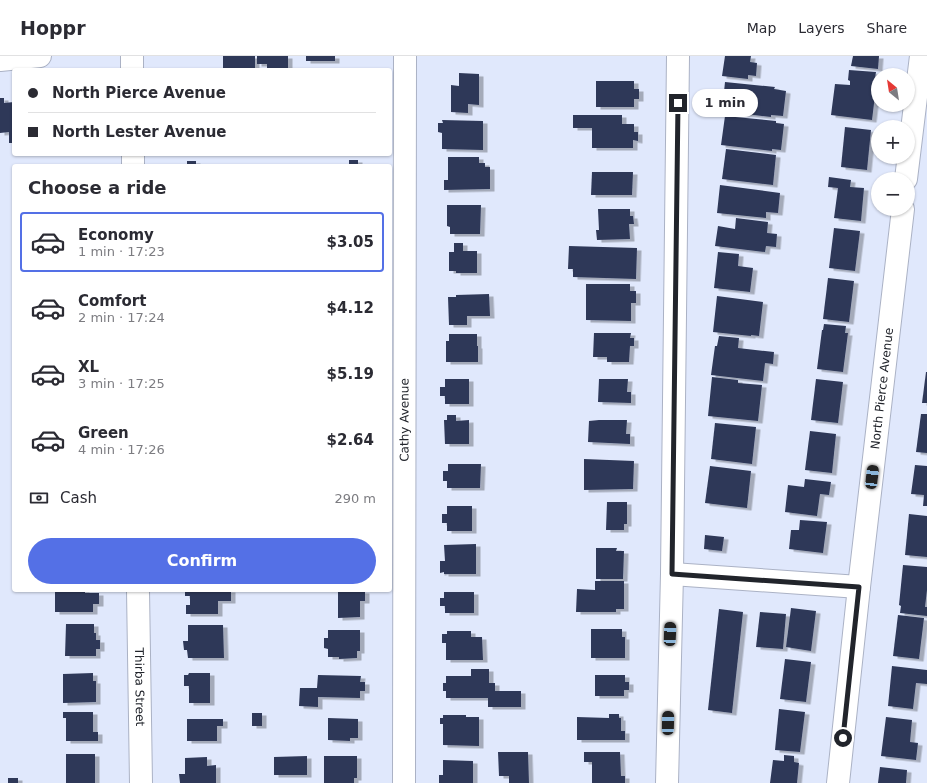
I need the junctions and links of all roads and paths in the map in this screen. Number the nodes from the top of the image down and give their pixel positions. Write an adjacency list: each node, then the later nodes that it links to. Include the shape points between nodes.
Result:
1 (40, 56): 6 (street)
2 (132, 56): 7 (street)
3 (405, 56): 14 (street, Cathy Avenue)
4 (678, 56): 10 (street)
5 (920, 56): 8 (street)
6 (0, 60)
7 (132, 68)
8 (907, 172)
9 (902, 216): 11 (street, North Pierce Avenue)
10 (672, 574): 11 (street); 15 (street)
11 (859, 587): 16 (street, North Pierce Avenue)
12 (138, 592): 13 (street, Thirba Street)
13 (141, 783)
14 (404, 783)
15 (667, 783)
16 (838, 783)

